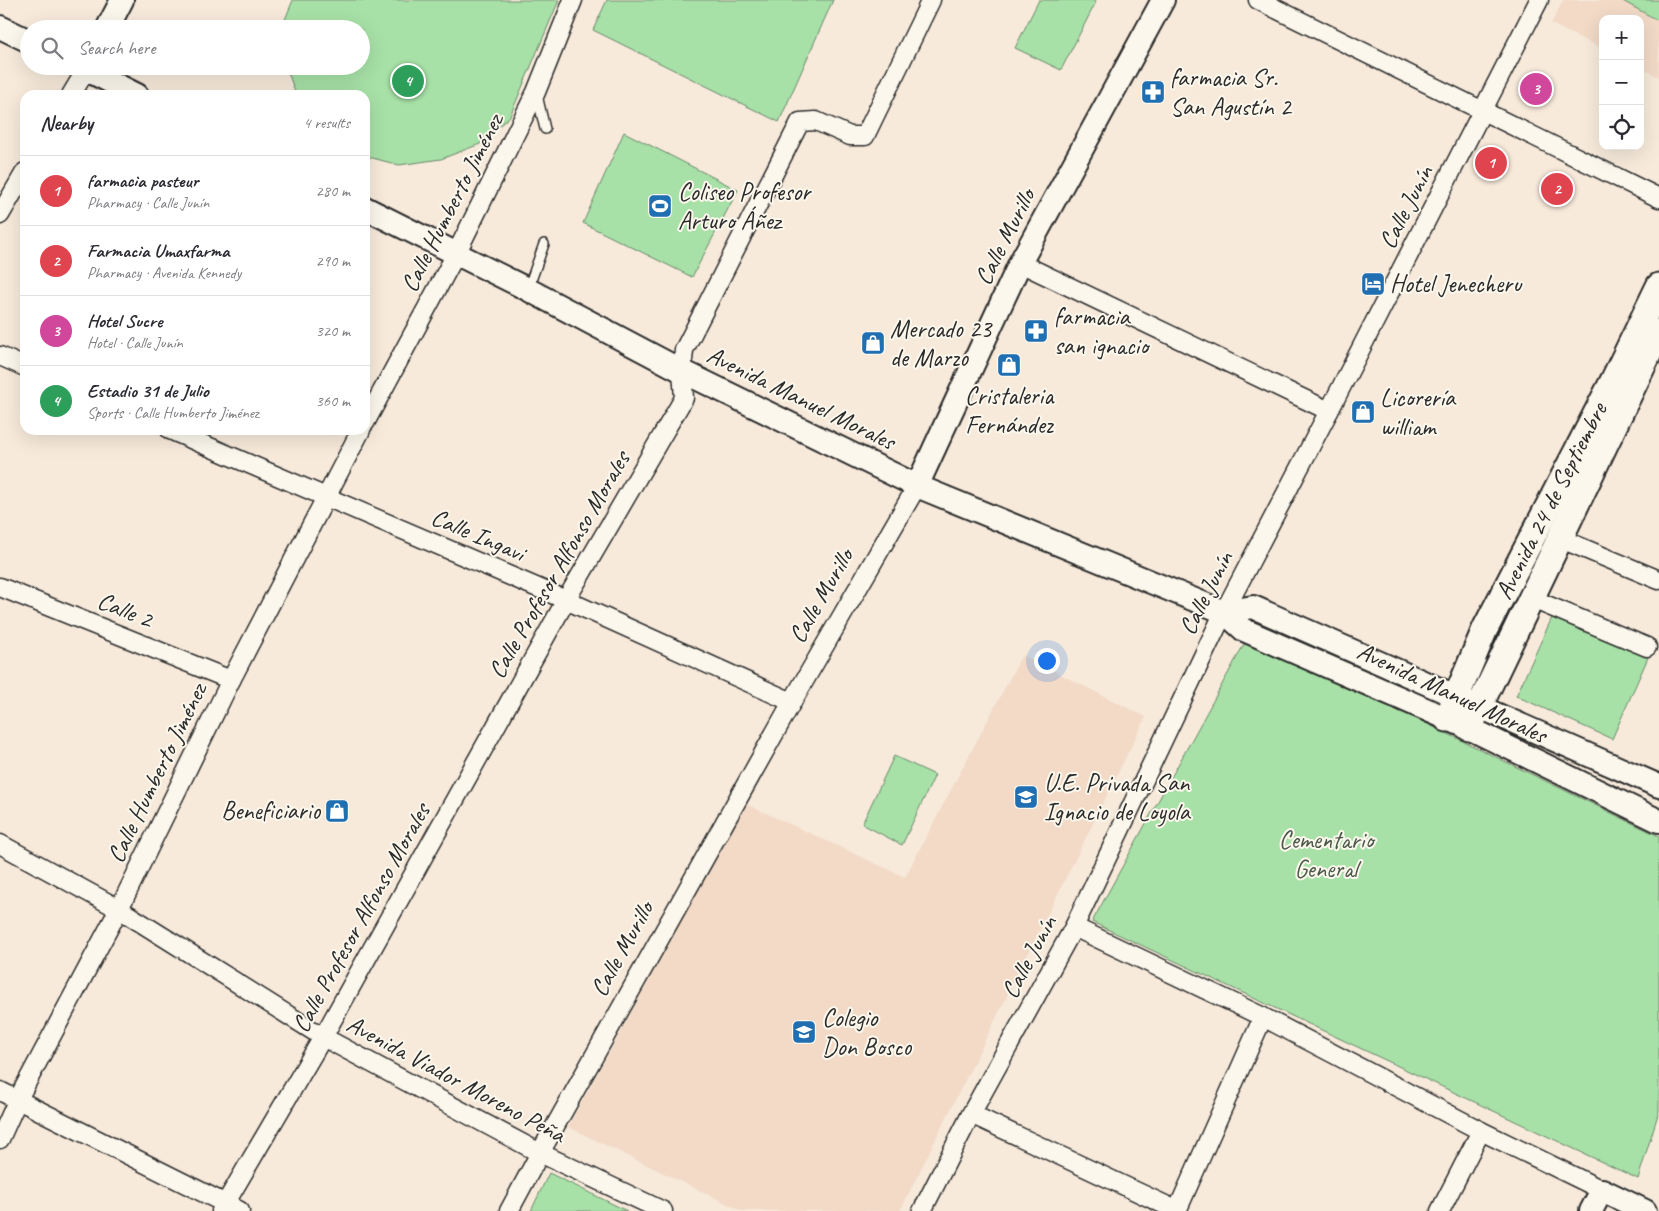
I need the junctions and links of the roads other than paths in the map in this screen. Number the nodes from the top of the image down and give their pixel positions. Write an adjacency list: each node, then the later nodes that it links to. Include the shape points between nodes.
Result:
1 (122, 0): 7 (street)
2 (573, 0): 14 (street, Calle Humberto Jiménez)
3 (930, 0): 29 (street, Calle Profesor Alfonso Morales, via 865,136 850,136 816,121 800,122 684,350)
4 (1163, 0): 23 (street, Calle Murillo)
5 (1258, 0): 15 (street)
6 (1539, 0): 15 (street, Calle Junín)
7 (112, 20)
8 (0, 27): 9 (street)
9 (20, 37)
10 (80, 75): 12 (street)
11 (99, 75): 13 (street)
12 (73, 90)
13 (128, 90)
14 (536, 92): 16 (lane); 22 (street, Calle Humberto Jiménez)
15 (1483, 112): 18 (street); 30 (street, Calle Junín)
16 (545, 129)
17 (20, 181): 20 (street)
18 (1659, 198)
19 (370, 211): 22 (street, Avenida Manuel Morales)
20 (0, 215)
21 (544, 244): 25 (lane)
22 (456, 254): 25 (street, Avenida Manuel Morales); 31 (street, Calle Humberto Jiménez)
23 (1020, 263): 30 (street); 34 (street, Calle Murillo)
24 (1659, 286): 44 (main road, Avenida 24 de Septiembre, via 1485,629)
25 (527, 290): 29 (street, Avenida Manuel Morales)
26 (1659, 332): 36 (main road, Avenida 24 de Septiembre)
27 (0, 356): 28 (street)
28 (20, 365)
29 (682, 371): 34 (street, Avenida Manuel Morales); 40 (street, Calle Profesor Alfonso Morales, via 684,398)
30 (1329, 411): 41 (street, Calle Junín)
31 (370, 414)
32 (181, 435): 35 (street, Calle Ingavi)
33 (359, 435): 35 (street, Calle Humberto Jiménez)
34 (917, 486): 41 (street, Avenida Manuel Morales); 45 (street, Calle Murillo)
35 (325, 498): 40 (street, Calle Ingavi); 43 (street, Calle Humberto Jiménez)
36 (1559, 538): 37 (street); 39 (main road, Avenida 24 de Septiembre)
37 (1659, 580)
38 (0, 587): 43 (street, Calle 2)
39 (1530, 598): 42 (street); 44 (main road, Avenida 24 de Septiembre)
40 (566, 600): 45 (street, Calle Ingavi); 53 (street, Calle Profesor Alfonso Morales)
41 (1224, 612): 44 (street, Avenida Manuel Morales, via 1253,607); 46 (street, Avenida Manuel Morales, via 1244,630); 51 (street, Calle Junín)
42 (1647, 647)
43 (231, 680): 50 (street, Calle Humberto Jiménez)
44 (1468, 701): 46 (main road, Avenida 24 de Septiembre); 47 (street, Avenida Manuel Morales)
45 (792, 702): 59 (street, Calle Murillo)
46 (1458, 723): 48 (street, Avenida Manuel Morales)
47 (1659, 786)
48 (1659, 821)
49 (0, 844): 50 (street, Avenida Viador Moreno Peña)
50 (118, 909): 53 (street, Avenida Viador Moreno Peña); 55 (street, Calle Humberto Jiménez)
51 (1074, 927): 52 (street); 56 (street, Calle Junín)
52 (1264, 1017): 57 (street); 65 (street)
53 (323, 1037): 59 (street, Avenida Viador Moreno Peña); 61 (street, Calle Profesor Alfonso Morales)
54 (0, 1091): 55 (street)
55 (18, 1100): 58 (street, Calle Humberto Jiménez); 61 (street)
56 (971, 1114): 64 (street, Calle Junín); 65 (street)
57 (1481, 1131): 60 (street); 66 (street)
58 (0, 1138)
59 (540, 1152): 62 (street, Calle Murillo); 63 (street, Avenida Viador Moreno Peña)
60 (1602, 1190): 67 (street); 68 (street)
61 (229, 1208)
62 (509, 1211)
63 (663, 1211)
64 (922, 1211)
65 (1178, 1211)
66 (1440, 1211)
67 (1591, 1211)
68 (1645, 1211)

